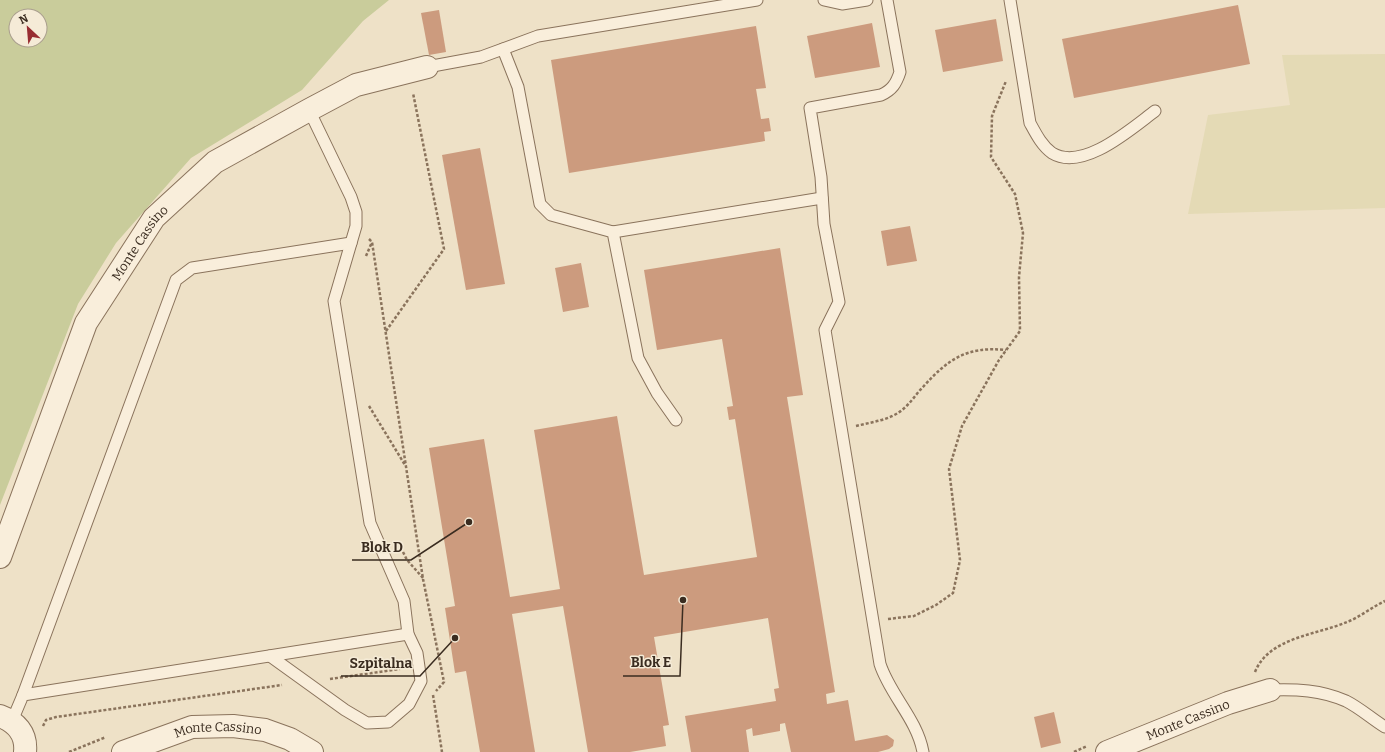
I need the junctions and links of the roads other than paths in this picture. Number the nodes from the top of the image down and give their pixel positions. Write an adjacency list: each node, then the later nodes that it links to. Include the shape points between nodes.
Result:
1 (757, 0): 6 (lane, via 538,36)
2 (824, 0): 3 (lane, via 842,4)
3 (867, 0)
4 (887, 0): 10 (lane, via 900,72 897,81 890,90 881,95 810,108)
5 (1010, 0): 9 (lane, via 1030,123 1040,141 1052,153 1066,158 1089,154 1110,145)
6 (503, 49): 7 (lane, via 481,57); 11 (lane, via 518,87 540,204 551,215)
7 (418, 69): 8 (street, Monte Cassino, via 356,85)
8 (309, 110): 12 (lane, via 356,212 356,226); 14 (street, Monte Cassino, via 215,162 154,218 86,323)
9 (1155, 111)
10 (822, 198): 11 (lane); 24 (lane, via 824,224 839,302 825,330 880,664 884,678 921,740)
11 (613, 232): 13 (lane, via 638,358 657,393)
12 (351, 243): 15 (lane, via 334,301 370,523 404,601); 18 (lane, via 192,268 176,280)
13 (676, 420)
14 (0, 558)
15 (408, 634): 16 (lane); 16 (lane, via 417,652 421,681 409,704 388,722 368,723 345,710)
16 (270, 656): 18 (lane)
17 (1260, 692): 20 (lane, via 1301,689 1327,694 1347,702); 25 (street, Monte Cassino)
18 (23, 695): 19 (lane)
19 (6, 718): 21 (street, via 22,733)
20 (1385, 727)
21 (26, 752)
22 (123, 752): 23 (street, Monte Cassino, via 192,727 233,726 265,730 290,739)
23 (312, 752)
24 (923, 752)
25 (1107, 752)

